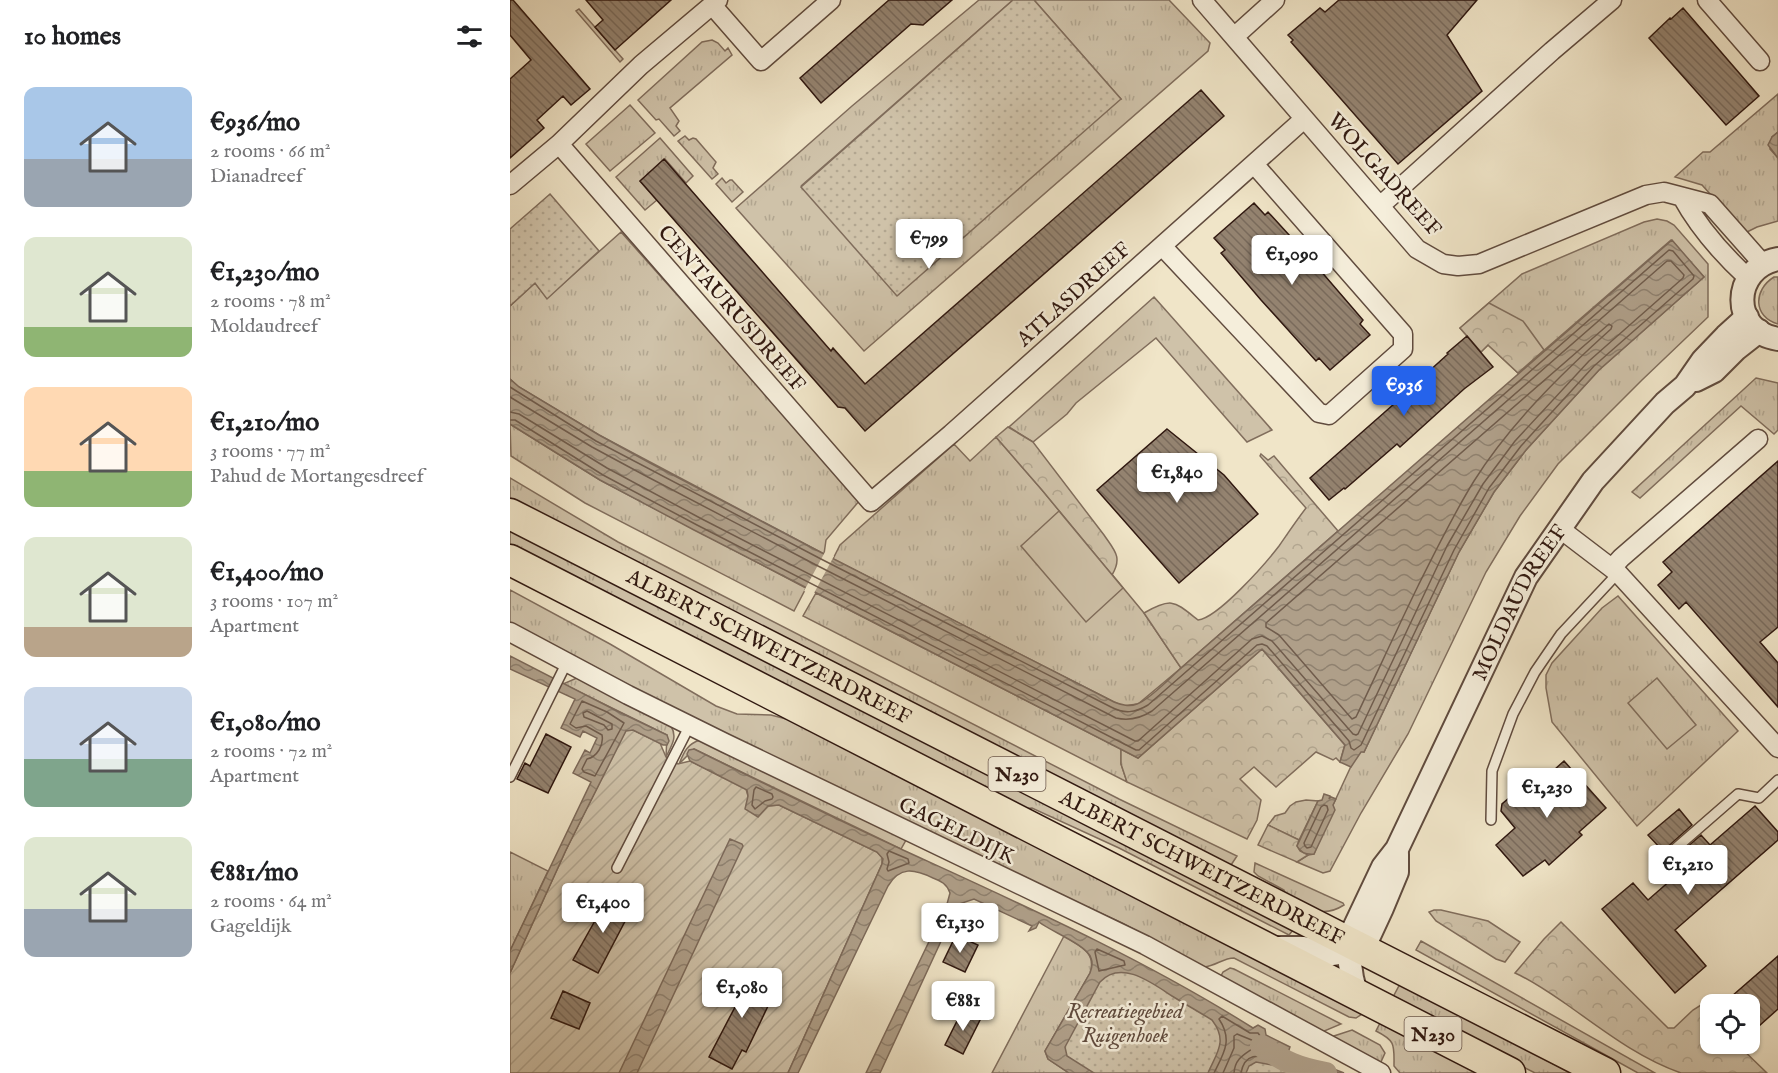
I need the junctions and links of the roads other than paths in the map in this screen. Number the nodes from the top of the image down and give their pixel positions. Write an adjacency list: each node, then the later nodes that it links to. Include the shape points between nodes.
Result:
1 (831, 0): 6 (street, via 761,61)
2 (1202, 0): 7 (street, WOLGADREEF)
3 (1275, 0): 7 (street)
4 (1612, 0): 13 (street)
5 (1707, 0): 8 (street)
6 (715, 3): 10 (street, via 625,79)
7 (1234, 37): 9 (street, WOLGADREEF)
8 (1760, 62)
9 (1304, 119): 11 (street, ATLASDREEF); 13 (street, WOLGADREEF)
10 (559, 144): 12 (street); 18 (street, CENTAURUSDREEF)
11 (1254, 164): 14 (street, ATLASDREEF); 14 (street, via 1403,334 1403,349 1329,415 1319,413)
12 (510, 185)
13 (1380, 206): 15 (street, WOLGADREEF, via 1417,249 1443,264 1458,266 1479,264 1646,195 1664,192 1682,197 1727,258)
14 (1162, 246): 18 (street, ATLASDREEF)
15 (1763, 267): 16 (street, via 1742,294 1743,310)
16 (1761, 329): 20 (street, MOLDAUDREEF, via 1726,336 1685,386 1593,481)
17 (1758, 439): 22 (street, via 1621,558)
18 (871, 502)
19 (510, 514): 33 (highway, ALBERT SCHWEITZERDREEF / N230)
20 (1559, 528): 22 (street); 33 (street, MOLDAUDREEF, via 1526,577 1397,849 1397,872 1382,908)
21 (510, 560): 32 (highway, ALBERT SCHWEITZERDREEF / N230)
22 (1615, 570): 26 (street); 29 (lane, via 1561,634 1513,714 1492,771)
23 (510, 632): 24 (street, GAGELDIJK)
24 (567, 662): 25 (street, GAGELDIJK); 27 (lane)
25 (690, 725): 31 (lane); 35 (street, GAGELDIJK, via 1145,945)
26 (1775, 739)
27 (510, 777)
28 (1778, 780): 30 (lane, via 1759,798 1738,794)
29 (1491, 820)
30 (1668, 855)
31 (618, 868)
32 (1266, 948): 33 (street, via 1304,948 1327,956); 34 (highway, ALBERT SCHWEITZERDREEF / N230)
33 (1353, 948): 34 (street); 37 (highway, ALBERT SCHWEITZERDREEF / N230)
34 (1356, 994): 36 (highway, ALBERT SCHWEITZERDREEF / N230)
35 (1381, 1073)
36 (1510, 1073)
37 (1605, 1073)

